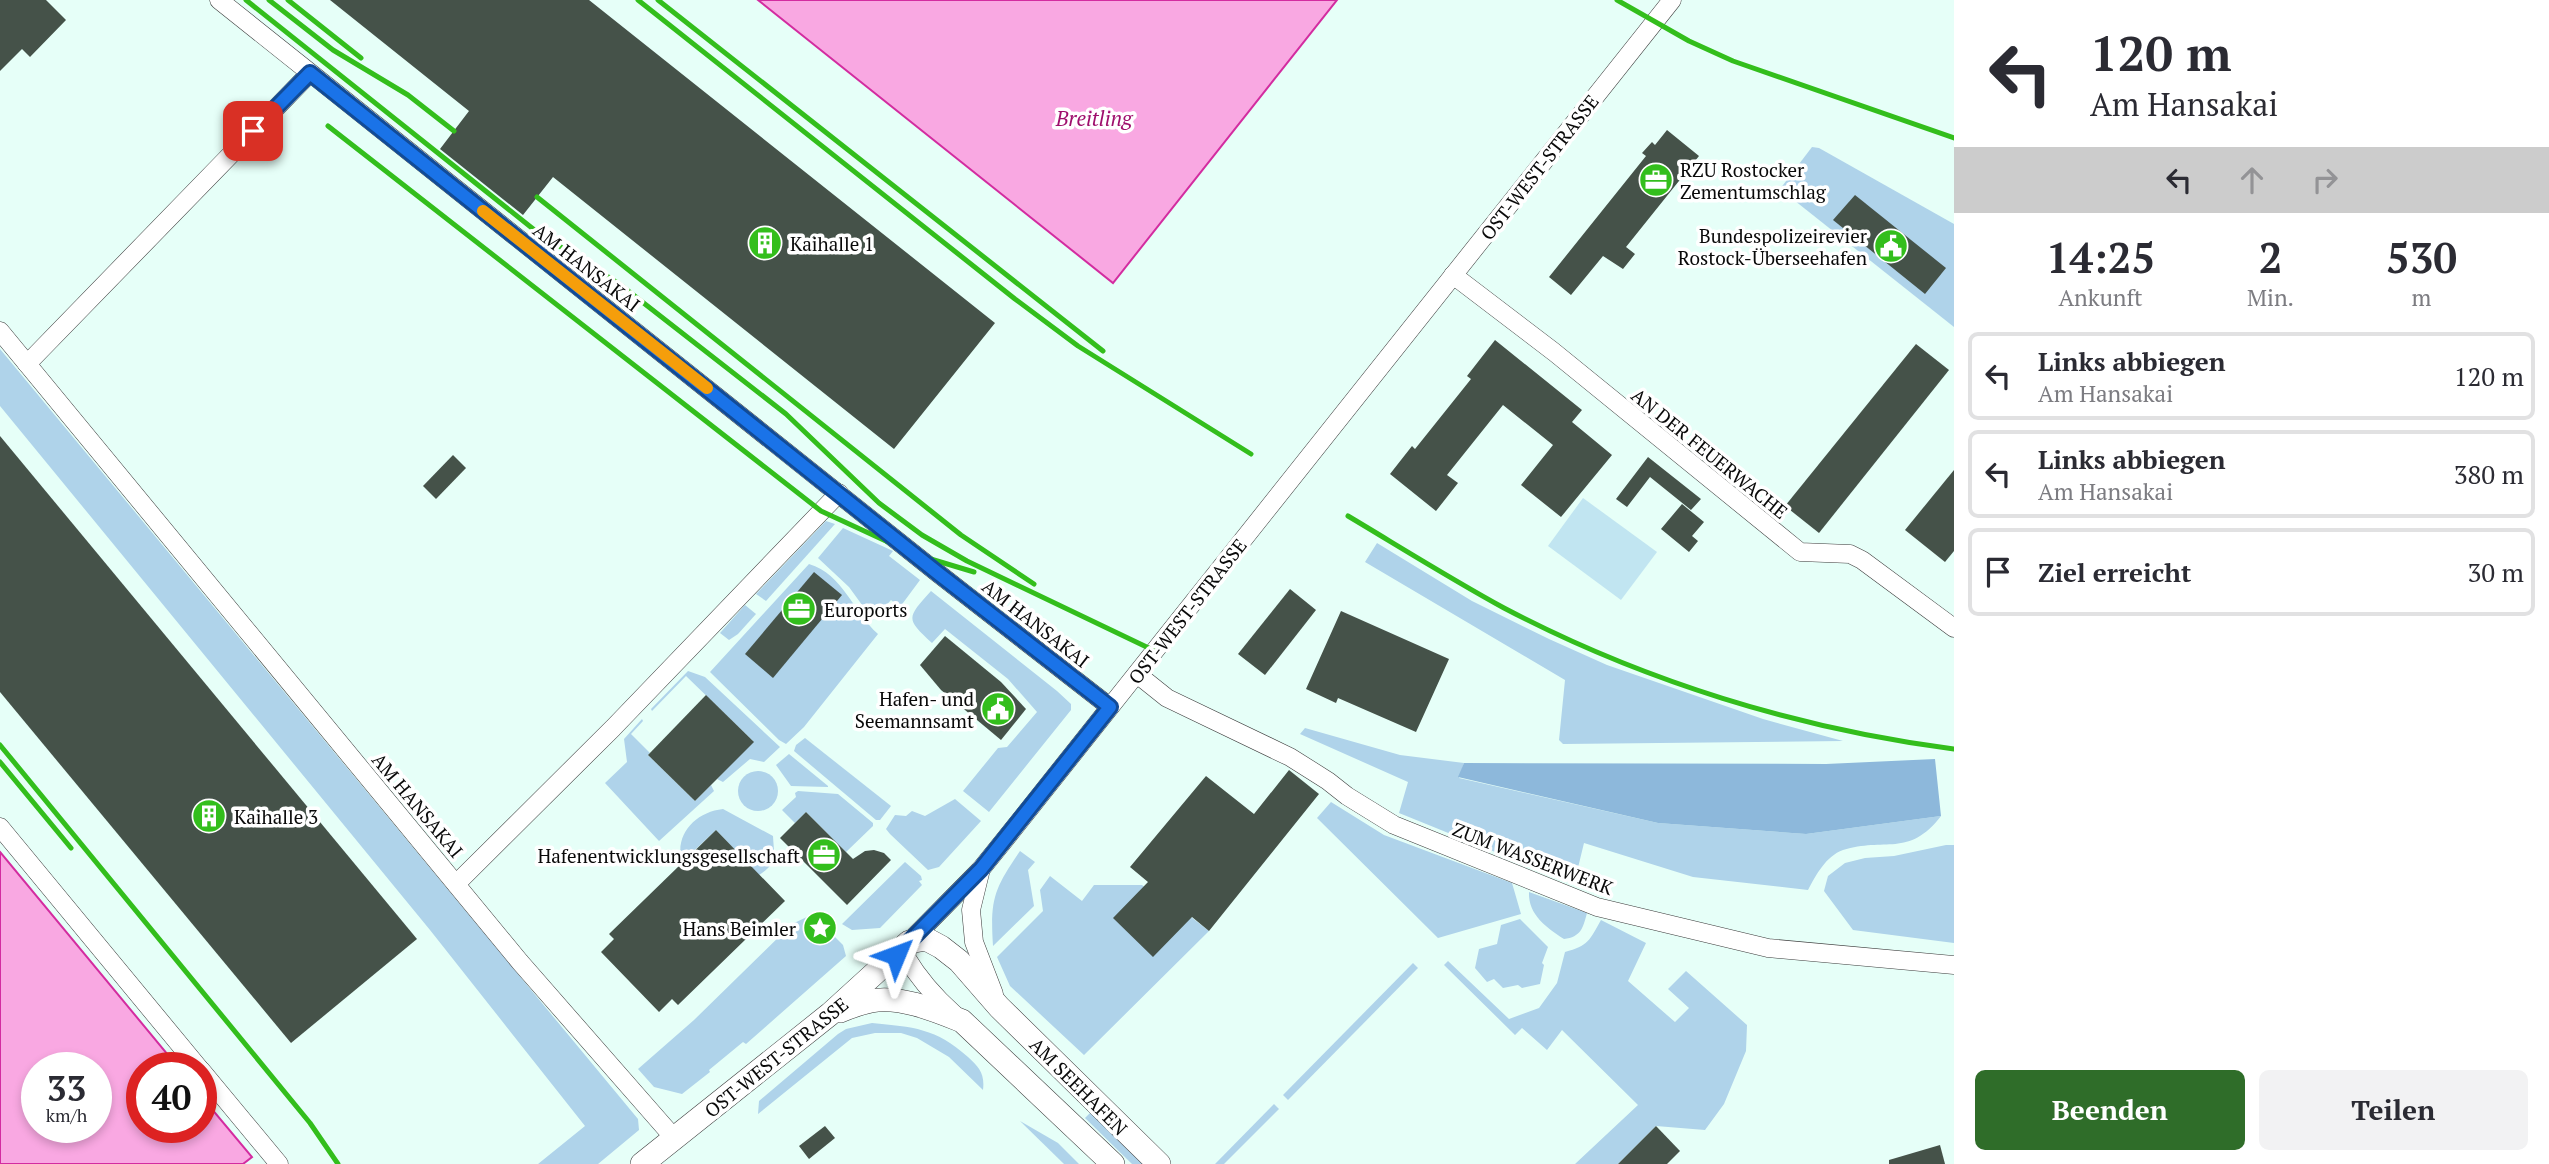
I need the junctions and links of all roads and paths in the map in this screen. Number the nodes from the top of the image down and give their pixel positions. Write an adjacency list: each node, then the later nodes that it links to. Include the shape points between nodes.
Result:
1 (219, 0): 3 (street, AM HANSAKAI)
2 (1672, 0): 4 (street, OST-WEST-STRASSE)
3 (310, 73): 6 (street); 7 (street, AM HANSAKAI)
4 (1453, 275): 8 (street, AN DER FEUERWACHE, via 1800,552 1850,554 1863,559); 9 (street, OST-WEST-STRASSE)
5 (0, 331): 6 (street, AM HANSAKAI)
6 (27, 364): 13 (street, AM HANSAKAI)
7 (839, 493): 10 (street, AM HANSAKAI); 13 (street, AM HANSAKAI)
8 (1954, 628)
9 (1137, 674): 10 (street, OST-WEST-STRASSE); 15 (street, ZUM WASSERWERK, via 1167,698 1290,757 1394,825 1597,908 1768,948)
10 (1110, 707): 12 (street, OST-WEST-STRASSE)
11 (0, 827): 19 (street)
12 (981, 869): 14 (street, OST-WEST-STRASSE); 16 (street, AM SEEHAFEN, via 971,910 974,942)
13 (456, 884): 21 (street, AM HANSAKAI)
14 (909, 942): 16 (street, AM SEEHAFEN, via 926,939 941,947); 17 (street, OST-WEST-STRASSE); 18 (street, AM SEEHAFEN, via 906,957 915,972)
15 (1954, 965)
16 (999, 1007): 25 (street, AM SEEHAFEN)
17 (830, 1014): 18 (street, AM SEEHAFEN, via 873,1000 930,1008); 21 (street, OST-WEST-STRASSE)
18 (962, 1021): 24 (street, AM SEEHAFEN)
19 (186, 1052)
20 (217, 1089): 22 (street)
21 (675, 1139): 23 (street, OST-WEST-STRASSE)
22 (279, 1164)
23 (642, 1164)
24 (1112, 1164)
25 (1159, 1164)

